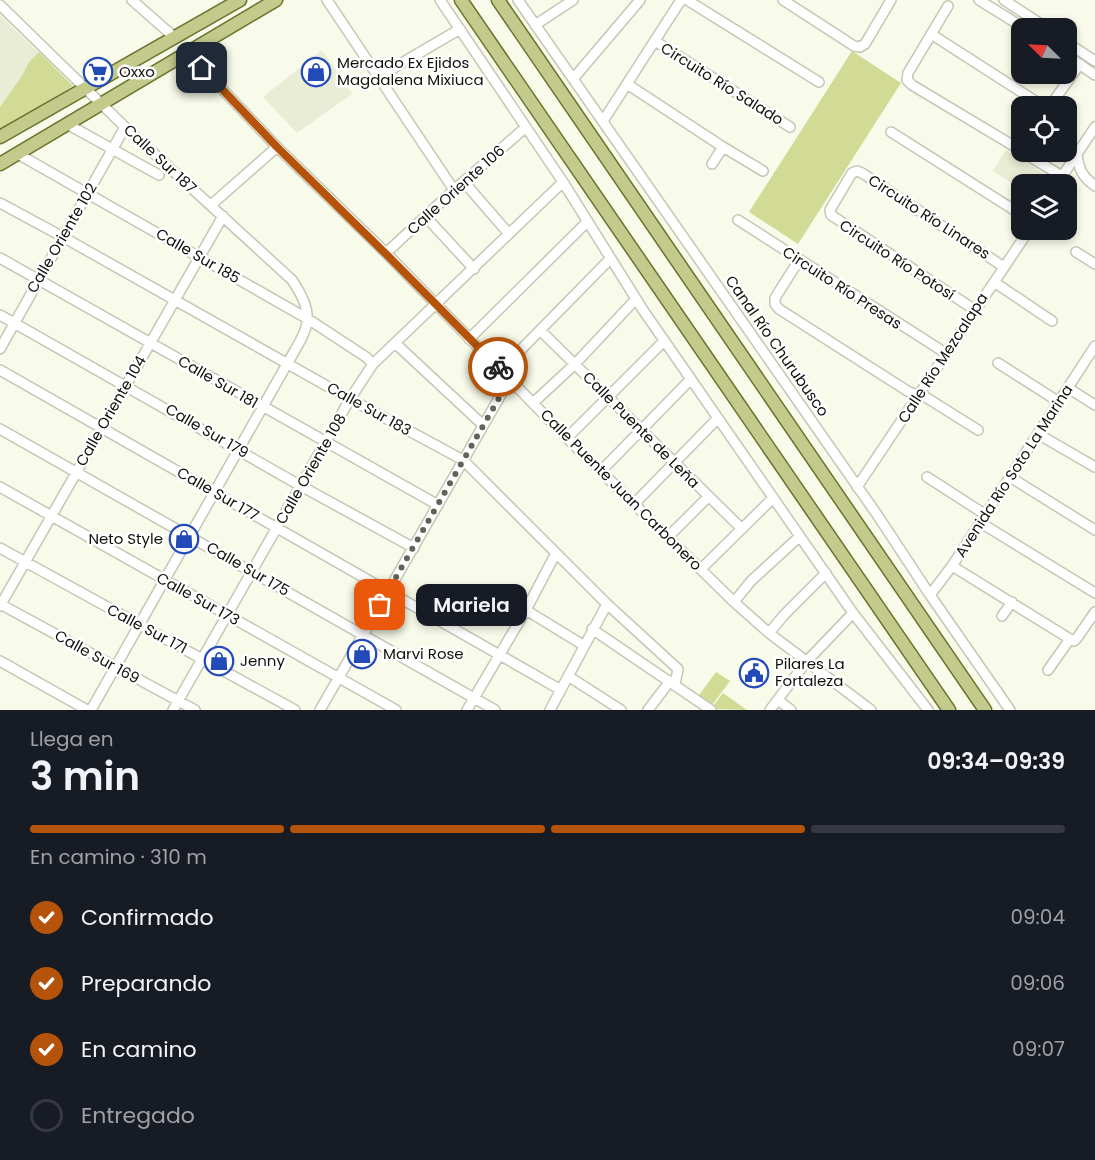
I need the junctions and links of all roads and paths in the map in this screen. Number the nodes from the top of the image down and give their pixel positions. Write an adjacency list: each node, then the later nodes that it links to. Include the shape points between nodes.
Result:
1 (132, 0): 24 (street)
2 (240, 0): 24 (main road)
3 (276, 0): 27 (main road)
4 (327, 0): 32 (street)
5 (440, 0): 22 (street)
6 (461, 0): 209 (main road)
7 (498, 0): 210 (main road)
8 (518, 0): 21 (street, Canal Río Churubusco)
9 (573, 0): 21 (street)
10 (640, 0): 33 (street)
11 (681, 0): 25 (street)
12 (687, 0): 34 (street)
13 (783, 0): 16 (street, via 860,47)
14 (979, 0): 20 (street)
15 (1004, 0): 19 (street)
16 (887, 2)
17 (0, 5): 36 (street, Calle Sur 187)
18 (948, 6): 23 (street)
19 (1032, 18)
20 (1011, 20)
21 (535, 25): 33 (street, Canal Río Churubusco)
22 (460, 29): 32 (street); 45 (street)
23 (931, 34): 37 (street); 48 (street, via 907,80)
24 (174, 37): 36 (main road)
25 (654, 41): 35 (street); 43 (street, Circuito Río Salado)
26 (1077, 49): 28 (street)
27 (187, 51): 39 (main road); 49 (street, Calle Puente Juan Carbonero)
28 (1095, 60)
29 (1077, 62): 30 (street)
30 (1080, 64): 31 (street); 38 (street)
31 (1095, 75)
32 (378, 77): 64 (street)
33 (573, 79): 40 (street, Canal Río Churubusco)
34 (819, 82)
35 (627, 84): 40 (street); 50 (street)
36 (85, 89): 39 (street, Calle Sur 187); 47 (main road)
37 (1027, 96)
38 (1057, 96)
39 (100, 103): 41 (main road); 42 (street, Calle Sur 187)
40 (603, 122): 139 (street, Canal Río Churubusco)
41 (67, 124): 51 (street, Calle Sur 187); 52 (main road)
42 (126, 127): 51 (street, Calle Oriente 102); 67 (street, Calle Sur 187)
43 (790, 127)
44 (1095, 127): 53 (street)
45 (526, 128): 61 (street, Calle Oriente 106); 62 (street)
46 (891, 132): 68 (street)
47 (0, 137)
48 (1011, 144)
49 (277, 147): 67 (street); 77 (street, Calle Puente Juan Carbonero)
50 (723, 147): 56 (street); 57 (street)
51 (112, 149): 60 (street, Calle Sur 187); 65 (street, Calle Oriente 102)
52 (18, 154): 55 (main road); 65 (street, Calle Sur 185)
53 (1077, 154): 63 (street, via 1078,169)
54 (1036, 162): 59 (street)
55 (0, 164)
56 (712, 164)
57 (763, 171)
58 (852, 173): 83 (street, Circuito Río Linares, via 862,173); 90 (street, Circuito Río Potosí, via 830,210 831,215)
59 (1052, 174)
60 (159, 175)
61 (464, 182): 64 (street, Calle Oriente 106); 73 (street)
62 (563, 182): 72 (street); 73 (street, Calle Oriente 108)
63 (1095, 186)
64 (454, 190): 70 (street, Calle Oriente 106)
65 (88, 193): 74 (street, Calle Oriente 102); 78 (street, Calle Sur 185)
66 (0, 203): 74 (street, Calle Sur 183)
67 (211, 205): 69 (street, Calle Sur 187)
68 (1011, 208)
69 (222, 216): 78 (street, Calle Oriente 104); 92 (street, Calle Sur 187, via 292,280 303,296)
70 (426, 217): 77 (street, Calle Oriente 106); 84 (street)
71 (738, 220): 81 (street, Circuito Río Presas)
72 (587, 222): 80 (street); 96 (street)
73 (509, 234): 84 (street, Calle Oriente 108)
74 (63, 237): 85 (street, Calle Oriente 102); 88 (street, Calle Sur 183)
75 (1022, 240): 83 (street, Calle Río Mezcalapa)
76 (1076, 252): 82 (street)
77 (386, 254): 89 (street, Calle Puente Juan Carbonero)
78 (199, 257): 88 (street, Calle Oriente 104); 92 (street, Calle Sur 185)
79 (0, 258): 85 (street, Calle Sur 181)
80 (610, 259): 87 (street); 95 (street)
81 (798, 260): 102 (street, Circuito Río Presas); 113 (street, via 775,298 779,309)
82 (1095, 264)
83 (1004, 267): 86 (street, Calle Río Mezcalapa)
84 (474, 269): 89 (street, Calle Oriente 108)
85 (38, 279): 94 (street, Calle Oriente 102); 98 (street, Calle Sur 181)
86 (994, 282): 90 (street, Calle Río Mezcalapa); 93 (street)
87 (636, 299): 97 (street); 106 (street)
88 (174, 300): 98 (street, Calle Oriente 104); 104 (street, Calle Sur 183)
89 (436, 305): 96 (street, Calle Puente Juan Carbonero); 99 (street, Calle Oriente 108)
90 (975, 310): 102 (street, Calle Río Mezcalapa)
91 (0, 315): 94 (street, Calle Sur 179)
92 (308, 319): 104 (street); 105 (street, Calle Sur 185)
93 (1052, 321)
94 (14, 323): 101 (street, Calle Oriente 102); 111 (street, Calle Sur 179)
95 (541, 331): 106 (street, Calle Puente de Leña); 108 (street)
96 (470, 339): 108 (street, Calle Puente Juan Carbonero)
97 (664, 341): 110 (street); 114 (street)
98 (150, 343): 111 (street, Calle Oriente 104); 119 (street, Calle Sur 181)
99 (395, 343): 105 (street, Calle Oriente 108); 121 (street)
100 (1095, 346): 112 (street, Avenida Río Soto La Marina)
101 (0, 349)
102 (946, 354): 113 (street, Calle Río Mezcalapa)
103 (998, 363): 116 (street)
104 (287, 364): 115 (street, Calle Sur 183); 119 (street)
105 (373, 364): 115 (street, Calle Oriente 108)
106 (575, 364): 114 (street, Calle Puente de Leña); 117 (street)
107 (0, 370): 122 (street, Calle Sur 177)
108 (501, 370): 109 (street, Calle Puente Juan Carbonero)
109 (510, 379): 117 (street, Calle Puente Juan Carbonero); 121 (street)
110 (691, 379): 120 (street); 124 (street)
111 (126, 386): 122 (street, Calle Oriente 104); 129 (street, Calle Sur 179)
112 (1068, 388): 116 (street, Avenida Río Soto La Marina); 118 (street)
113 (919, 395): 125 (street); 139 (street, Calle Río Mezcalapa)
114 (608, 396): 124 (street, Calle Puente de Leña); 127 (street)
115 (350, 399): 128 (street, Calle Oriente 108); 130 (street, Calle Sur 183)
116 (1059, 402): 126 (street, Avenida Río Soto La Marina)
117 (533, 403): 127 (street, Calle Puente Juan Carbonero)
118 (1095, 405)
119 (262, 407): 128 (street, Calle Sur 181); 129 (street)
120 (718, 418): 131 (street); 142 (street)
121 (483, 425): 130 (street)
122 (101, 428): 134 (street, Calle Oriente 104); 140 (street, Calle Sur 177)
123 (0, 429): 134 (street, Calle Sur 175)
124 (641, 429): 131 (street, Calle Puente de Leña); 133 (street)
125 (978, 430)
126 (1038, 434): 132 (street); 136 (street, Avenida Río Soto La Marina)
127 (567, 438): 133 (street, Calle Puente Juan Carbonero)
128 (326, 442): 137 (street, Calle Oriente 108); 144 (street, Calle Sur 181)
129 (239, 449): 137 (street, Calle Sur 179); 140 (street)
130 (463, 460): 144 (street); 155 (street, Calle Sur 183)
131 (675, 463): 141 (street, Calle Puente de Leña); 143 (street)
132 (1095, 467)
133 (601, 471): 143 (street, Calle Puente Juan Carbonero)
134 (76, 472): 145 (street, Calle Oriente 104); 150 (street, Calle Sur 175)
135 (927, 477): 146 (street)
136 (1010, 477): 146 (street, Avenida Río Soto La Marina); 149 (street)
137 (301, 486): 147 (street, Calle Oriente 108); 154 (street, Calle Sur 179)
138 (0, 487): 145 (street, Calle Sur 173)
139 (857, 487): 164 (street, Canal Río Churubusco)
140 (214, 492): 147 (street, Calle Sur 177); 150 (street)
141 (708, 497): 148 (street, Calle Puente de Leña); 151 (street)
142 (773, 498): 148 (street); 152 (street)
143 (634, 504): 151 (street, Calle Puente Juan Carbonero)
144 (438, 505): 154 (street)
145 (51, 516): 156 (street, Calle Oriente 104); 161 (street, Calle Sur 173)
146 (983, 519): 157 (street, Avenida Río Soto La Marina); 163 (street)
147 (277, 528): 159 (street, Calle Oriente 108); 162 (street, Calle Sur 177)
148 (742, 529): 158 (street)
149 (1095, 530)
150 (189, 535): 159 (street, Calle Sur 175); 161 (street)
151 (668, 537): 158 (street, Calle Puente Juan Carbonero)
152 (799, 537): 160 (street); 165 (street)
153 (0, 548): 156 (street, Calle Sur 171)
154 (414, 548): 162 (street)
155 (556, 553): 167 (street, Calle Sur 183); 169 (street)
156 (25, 562): 168 (street, Calle Oriente 104); 174 (street, Calle Sur 171)
157 (952, 566): 164 (street, Avenida Río Soto La Marina); 166 (street)
158 (701, 569): 165 (street, Calle Puente Juan Carbonero)
159 (252, 571): 172 (street, Calle Oriente 108); 177 (street, Calle Sur 175)
160 (826, 573): 171 (street); 176 (street)
161 (164, 580): 172 (street, Calle Sur 173); 174 (street)
162 (389, 591): 177 (street); 180 (street, Calle Sur 177)
163 (1095, 593)
164 (930, 595): 211 (street, Canal Río Churubusco)
165 (734, 602): 176 (street, Calle Puente Juan Carbonero)
166 (1012, 602): 173 (street); 178 (street)
167 (607, 604): 175 (street); 188 (street, Calle Sur 183, via 678,669)
168 (0, 605): 184 (street, Calle Sur 169)
169 (526, 610): 179 (street); 180 (street)
170 (1095, 612): 178 (street, via 1077,638)
171 (853, 613): 183 (street); 208 (street)
172 (227, 615): 181 (street, Calle Oriente 108); 187 (street, Calle Sur 173)
173 (1002, 616)
174 (139, 625): 181 (street, Calle Sur 171); 184 (street)
175 (592, 629): 179 (street); 188 (street)
176 (769, 633): 183 (street, Calle Puente Juan Carbonero)
177 (363, 635): 187 (street); 190 (street, Calle Sur 175)
178 (1070, 639): 185 (street)
179 (584, 645): 186 (street)
180 (499, 654): 189 (street, Calle Sur 177); 190 (street)
181 (203, 658): 192 (street, Calle Oriente 108); 196 (street, Calle Sur 171)
182 (0, 661): 193 (street)
183 (806, 662): 191 (street); 207 (street, Calle Puente Juan Carbonero)
184 (115, 667): 192 (street, Calle Sur 169); 193 (street)
185 (1048, 670)
186 (568, 676): 189 (street); 202 (street)
187 (339, 677): 197 (street); 198 (street, Calle Sur 173)
188 (673, 682): 203 (street); 204 (street)
189 (561, 690): 201 (street)
190 (474, 698): 199 (street); 200 (street, Calle Sur 175)
191 (778, 700): 205 (street); 206 (street)
192 (178, 701): 194 (street, Calle Oriente 108); 195 (street, Calle Sur 169)
193 (89, 710)
194 (173, 710)
195 (195, 710)
196 (295, 710)
197 (320, 710)
198 (396, 710)
199 (467, 710)
200 (495, 710)
201 (550, 710)
202 (621, 710)
203 (648, 710)
204 (711, 710)
205 (770, 710)
206 (791, 710)
207 (871, 710)
208 (927, 710)
209 (949, 710)
210 (985, 710)
211 (1010, 710)

